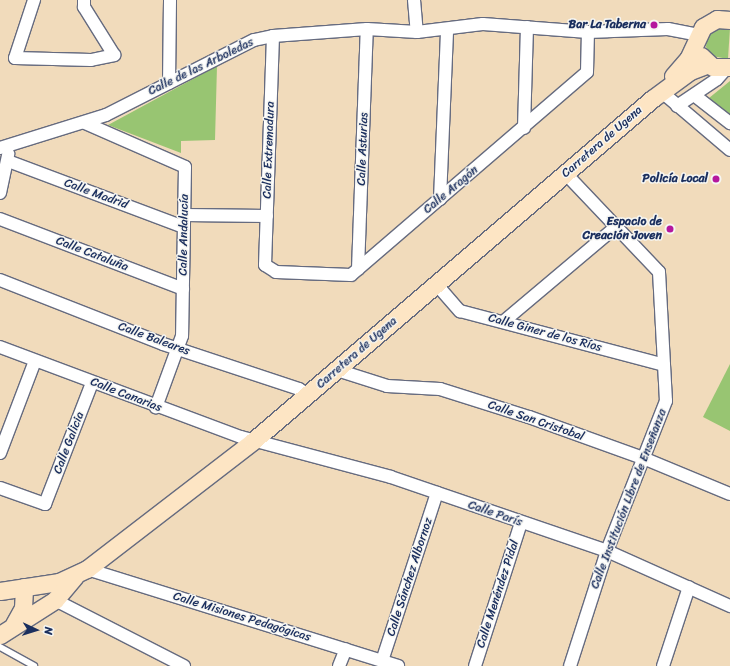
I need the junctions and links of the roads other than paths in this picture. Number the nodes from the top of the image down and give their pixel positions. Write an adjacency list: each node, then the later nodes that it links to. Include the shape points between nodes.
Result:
1 (34, 0): 2 (street, via 15,58 91,60 114,55 84,7)
2 (84, 0)
3 (170, 0): 15 (street)
4 (414, 0): 9 (street)
5 (730, 20): 12 (main road, via 717,18 709,22)
6 (527, 27): 8 (street, Calle de las Arboledas, via 483,24); 10 (street, Calle de las Arboledas); 21 (street)
7 (368, 28): 9 (street, Calle de las Arboledas); 11 (street, Calle de las Arboledas); 33 (street, Calle Asturias)
8 (447, 29): 9 (street, Calle de las Arboledas); 27 (street)
9 (417, 32)
10 (588, 32): 12 (street, Calle de las Arboledas, via 668,29); 21 (street, Calle Aragón, via 587,72)
11 (273, 36): 15 (street, Calle de las Arboledas, via 254,40); 28 (street, Calle Extremadura)
12 (698, 39): 13 (main road, via 702,58); 17 (main road, via 688,59)
13 (708, 64): 14 (main road); 16 (street, via 706,75); 17 (main road, Carretera de Ugena, via 690,70)
14 (729, 68): 16 (street)
15 (169, 83): 19 (street, Calle de las Arboledas)
16 (694, 95): 18 (street); 20 (street)
17 (658, 96): 18 (street); 25 (main road, Carretera de Ugena)
18 (677, 106): 23 (street)
19 (85, 123): 22 (street, Calle de las Arboledas); 30 (street, Calle Andalucía, via 185,167)
20 (730, 123)
21 (524, 128): 27 (street, Calle Aragón)
22 (4, 147): 24 (street)
23 (730, 150)
24 (8, 161): 26 (street); 30 (street, Calle Madrid)
25 (566, 174): 31 (street, Calle Institución Libre de Enseñanza); 35 (main road, Carretera de Ugena)
26 (0, 193)
27 (440, 199): 33 (street, Calle Aragón)
28 (267, 216): 30 (street, Calle Madrid); 32 (street, Calle Extremadura)
29 (0, 219): 36 (street, Calle Cataluña)
30 (185, 221): 36 (street, Calle Andalucía)
31 (617, 226): 37 (street); 41 (street, Calle Institución Libre de Enseñanza, via 659,272)
32 (265, 265): 33 (street, Calle Aragón, via 276,272 351,275)
33 (358, 269)
34 (0, 280): 39 (street, Calle Baleares)
35 (437, 285): 37 (street, Calle Giner de los Ríos, via 460,311); 42 (main road, Carretera de Ugena)
36 (183, 289): 39 (street, Calle Andalucía, via 182,336)
37 (504, 322): 41 (street, Calle Giner de los Ríos)
38 (0, 347): 40 (street, Calle Canarias)
39 (178, 349): 44 (street, Calle Baleares, via 299,389); 45 (street, Calle Andalucía)
40 (36, 361): 43 (street, Calle Canarias); 47 (street)
41 (664, 365): 48 (street, Calle Institución Libre de Enseñanza, via 666,401)
42 (337, 370): 44 (main road, Carretera de Ugena); 48 (street, Calle San Cristobal, via 387,386 440,389 529,417)
43 (92, 383): 45 (street, Calle Canarias); 49 (street, Calle Galicia, via 45,504)
44 (308, 395): 46 (main road, Carretera de Ugena)
45 (156, 407): 46 (street, Calle Canarias)
46 (253, 441): 50 (street, Calle París, via 391,477); 54 (main road, Carretera de Ugena)
47 (0, 453)
48 (643, 458): 51 (street, Calle San Cristobal); 53 (street, Calle Institución Libre de Enseñanza)
49 (0, 488)
50 (437, 493): 52 (street, Calle París); 64 (street, Calle Sánchez Albornoz)
51 (730, 494)
52 (521, 523): 53 (street, Calle París); 69 (street, Calle Menéndez Pidal)
53 (607, 551): 56 (street, Calle París); 70 (street, Calle Institución Libre de Enseñanza)
54 (81, 572): 55 (main road); 58 (main road, Carretera de Ugena); 63 (street, Calle Misiones Pedagógicas)
55 (24, 587): 57 (main road); 60 (main road, via 23,608)
56 (689, 588): 59 (street, Calle París); 71 (street)
57 (0, 591)
58 (55, 600): 60 (main road, Carretera de Ugena); 66 (street)
59 (730, 606)
60 (14, 624): 61 (main road, Carretera de Ugena)
61 (0, 635)
62 (0, 647): 65 (lane)
63 (346, 649): 64 (street, Calle Misiones Pedagógicas); 67 (street)
64 (382, 660): 68 (street, Calle Misiones Pedagógicas)
65 (34, 666)
66 (184, 666)
67 (339, 666)
68 (398, 666)
69 (475, 666)
70 (570, 666)
71 (663, 666)

